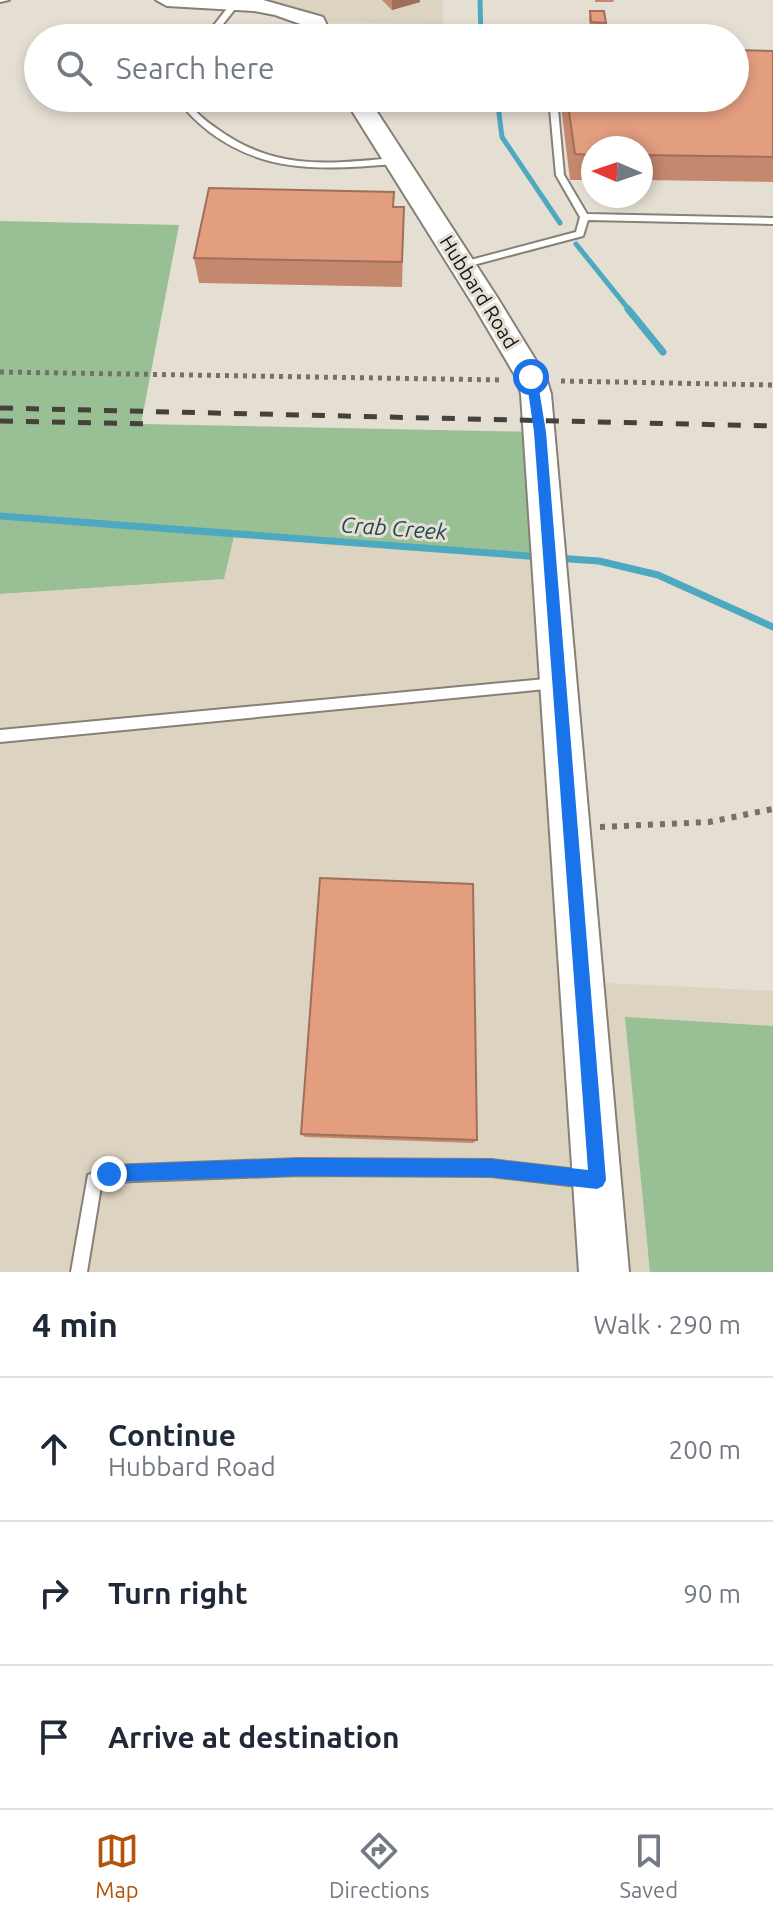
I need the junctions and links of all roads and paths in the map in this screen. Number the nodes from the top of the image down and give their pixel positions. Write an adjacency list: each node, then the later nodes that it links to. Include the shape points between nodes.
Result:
1 (167, 0): 3 (street)
2 (320, 0): 6 (street)
3 (235, 4): 4 (lane); 5 (street, via 279,9)
4 (219, 24)
5 (307, 24)
6 (318, 24)
7 (193, 112): 10 (lane, via 220,137 263,160 330,165)
8 (365, 112): 10 (street, Hubbard Road)
9 (554, 112): 11 (lane, via 560,175)
10 (395, 161): 13 (street, Hubbard Road)
11 (584, 217): 12 (lane); 13 (lane, via 580,234)
12 (773, 221)
13 (462, 265): 15 (street, Hubbard Road)
14 (0, 372): 15 (path)
15 (532, 381): 16 (path); 17 (street, Hubbard Road)
16 (773, 385)
17 (559, 683): 18 (lane); 20 (street, Hubbard Road)
18 (0, 736)
19 (773, 809): 20 (path, via 738,820 677,827)
20 (570, 827): 21 (street, Hubbard Road)
21 (597, 1180): 22 (lane, via 491,1168 299,1167 109,1174 94,1181); 23 (street, Hubbard Road)
22 (79, 1272)
23 (604, 1272)

